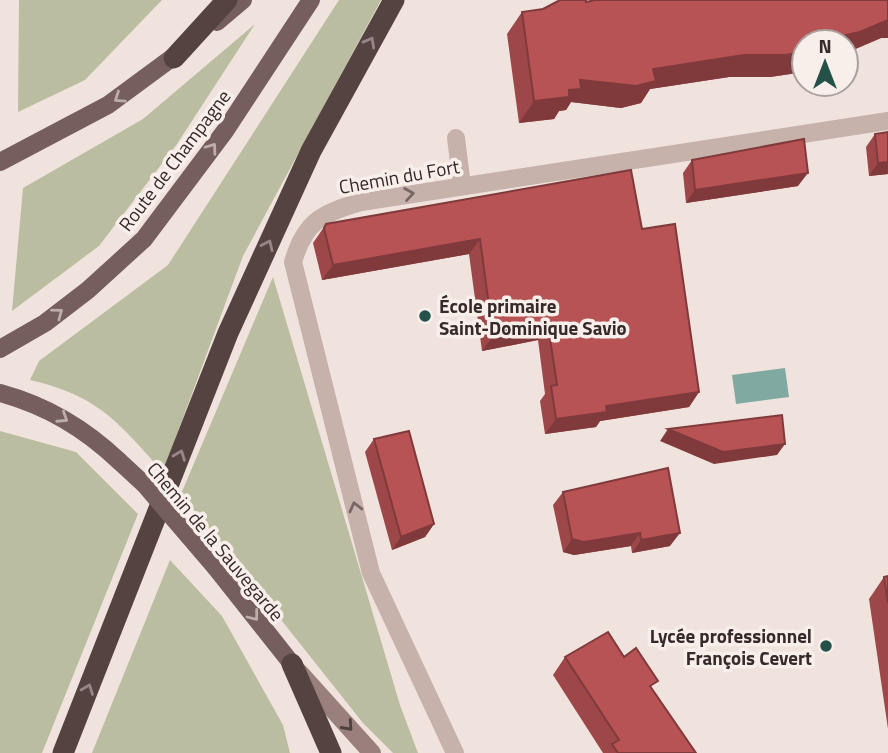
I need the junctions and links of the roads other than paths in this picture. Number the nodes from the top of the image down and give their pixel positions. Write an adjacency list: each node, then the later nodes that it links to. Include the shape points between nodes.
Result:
1 (227, 0): 5 (highway)
2 (243, 0): 5 (main road)
3 (311, 0): 10 (main road, Route de Champagne, one-way to 3, via 45,323 144,239 225,131)
4 (394, 0): 13 (highway, one-way to 4, via 228,332 311,151)
5 (174, 58): 8 (main road, one-way to 8, via 108,106)
6 (888, 121): 9 (street, Chemin du Fort)
7 (456, 138): 9 (street)
8 (0, 162)
9 (462, 186): 16 (street, Chemin du Fort, one-way to 9, via 371,573 293,262 301,236 327,212)
10 (0, 349)
11 (0, 393): 12 (main road, Chemin de la Sauvegarde, one-way to 12, bridge, via 58,414 120,461 216,568)
12 (292, 664): 14 (highway); 15 (street, Chemin de la Sauvegarde, one-way to 15)
13 (63, 753)
14 (331, 753)
15 (372, 753)
16 (455, 753)

